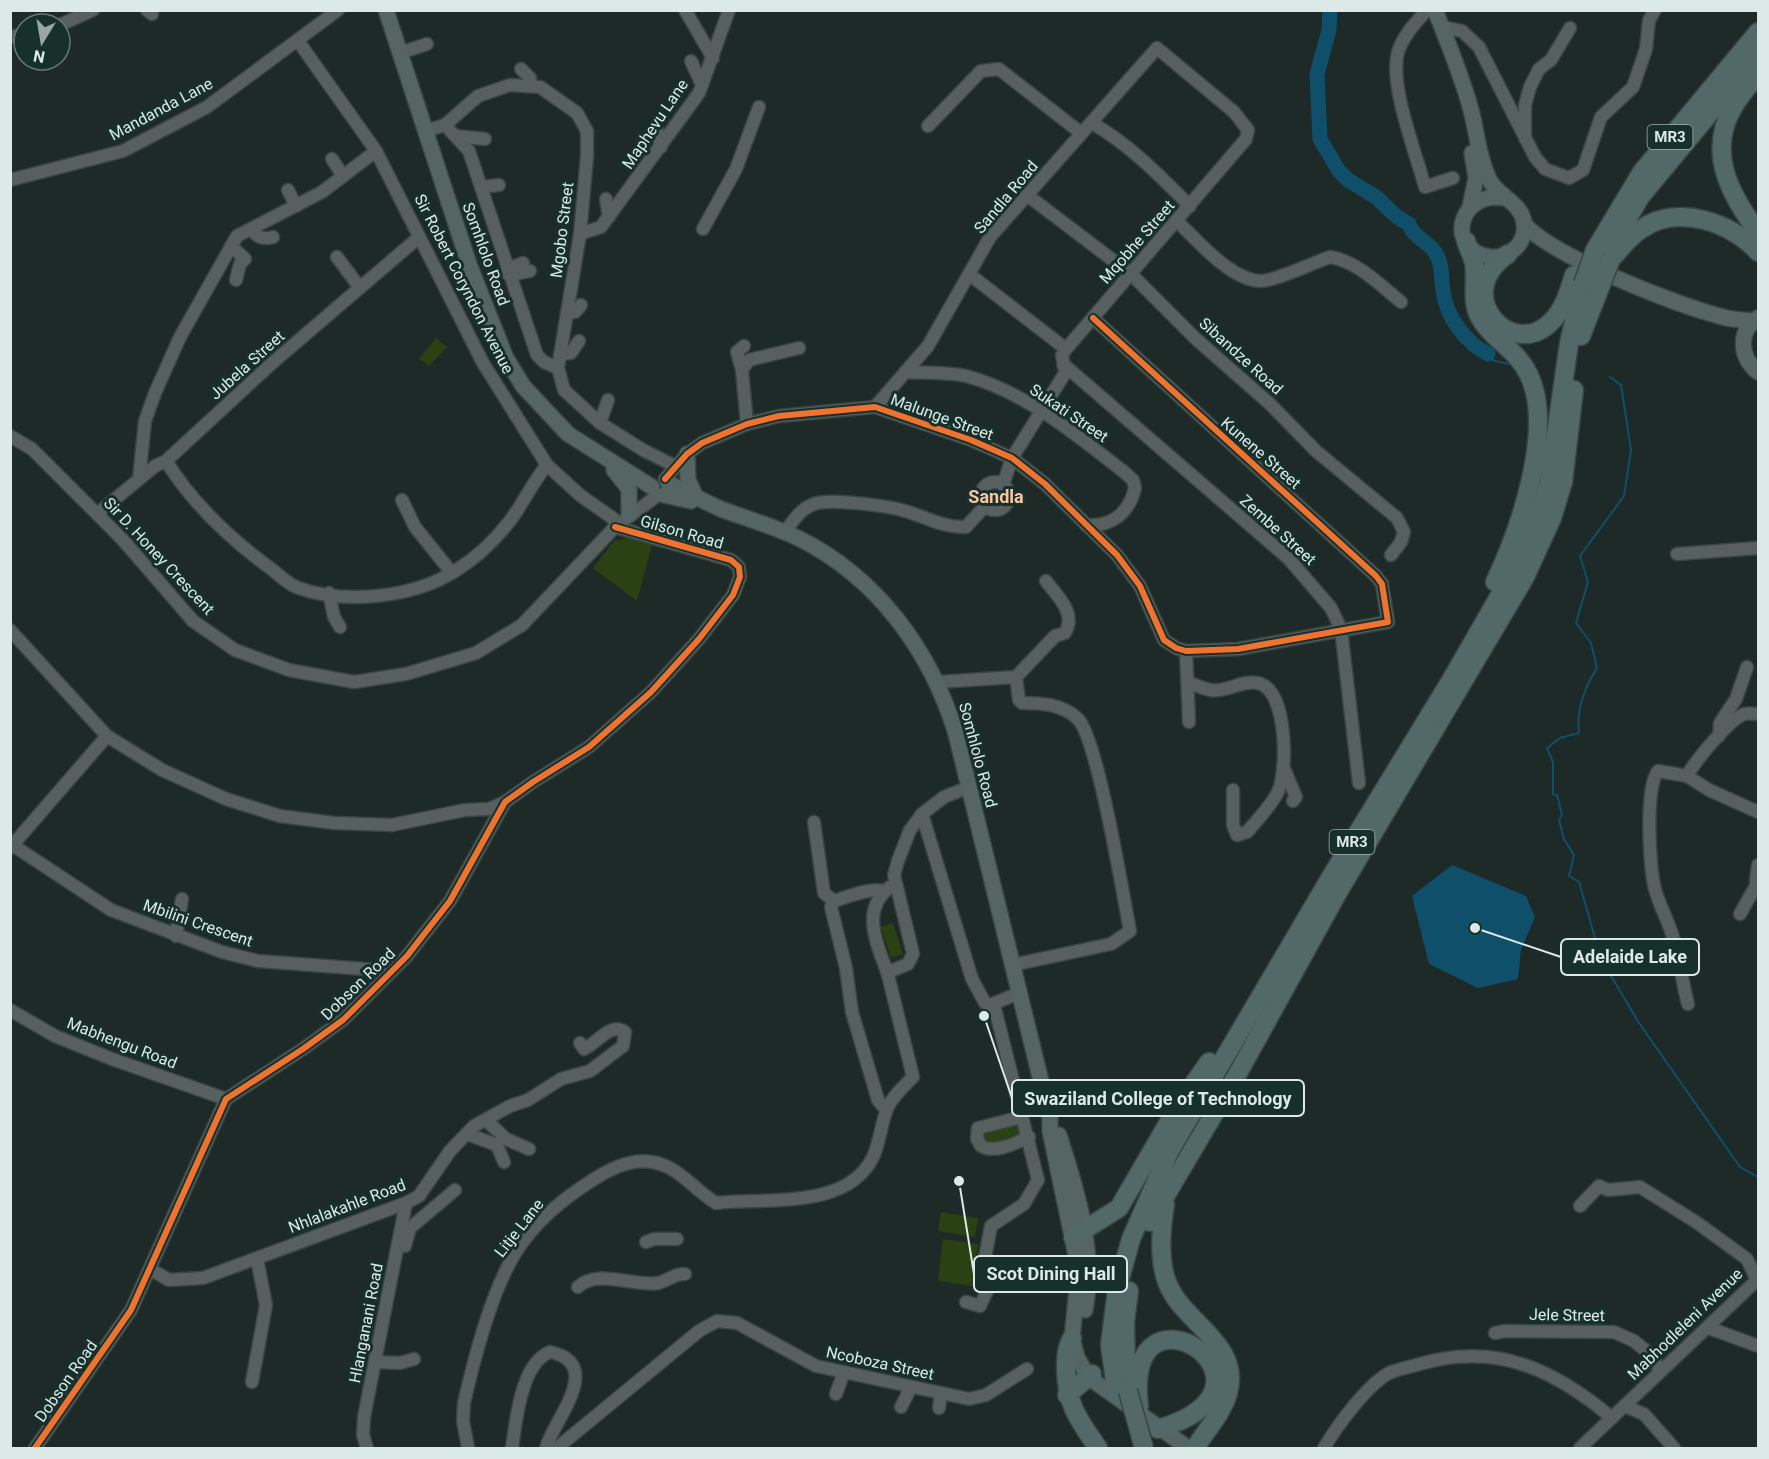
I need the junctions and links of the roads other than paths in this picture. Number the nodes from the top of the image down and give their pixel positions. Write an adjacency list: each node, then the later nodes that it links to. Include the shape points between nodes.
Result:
1 (93, 10): 9 (street)
2 (338, 10): 13 (street, Mandanda Lane)
3 (386, 10): 16 (main road, Somhlolo Road)
4 (685, 10): 18 (street)
5 (729, 10): 18 (street, Maphevu Lane, via 723,40)
6 (1427, 10): 39 (street, via 1405,37 1395,67 1425,187)
7 (1435, 10): 10 (main road)
8 (1655, 10): 34 (street, via 1649,20 1646,49 1633,87 1600,117 1583,170 1569,178 1545,169)
9 (72, 20)
10 (1442, 27): 25 (main road); 34 (street, via 1462,31 1479,47)
11 (1570, 28): 34 (street, via 1530,87 1525,105)
12 (1758, 32): 63 (highway, MR3, via 1642,172)
13 (298, 40): 36 (street, Sir Robert Coryndon Avenue); 40 (street, Mandanda Lane, via 207,107 123,151)
14 (428, 44): 16 (street)
15 (1157, 48): 26 (street, Sandla Road); 48 (street, Mqobhe Street, via 1234,112 1248,130 1242,146)
16 (400, 53): 30 (main road, Somhlolo Road)
17 (1758, 55): 63 (highway, MR3, via 1652,181 1624,223)
18 (713, 58): 22 (street, Maphevu Lane)
19 (691, 61): 22 (street)
20 (521, 69): 23 (street, via 530,78)
21 (1758, 72): 55 (highway, via 1734,106 1720,149 1728,183)
22 (702, 85): 35 (street, Maphevu Lane)
23 (528, 86): 27 (street, Mgobo Street, via 510,85 478,96); 56 (street, Mgobo Street, via 540,87 576,105 587,130)
24 (759, 107): 54 (street, via 736,170)
25 (1472, 111): 45 (main road, via 1484,164); 49 (main road, via 1476,178)
26 (1092, 123): 31 (street, Sandla Road); 48 (street, via 1150,165)
27 (445, 125): 30 (street, Mgobo Street); 32 (street)
28 (928, 126): 31 (street, via 981,71 999,69)
29 (657, 130): 35 (street)
30 (425, 131): 98 (main road, Somhlolo Road, via 469,264 506,358 523,386 550,417)
31 (1081, 134): 44 (street, Sandla Road)
32 (456, 136): 33 (street); 42 (street, via 469,151)
33 (484, 139)
34 (1525, 140)
35 (661, 147): 50 (street, Maphevu Lane)
36 (376, 151): 38 (street); 58 (street, Sir Robert Coryndon Avenue, via 403,200)
37 (332, 159): 38 (street)
38 (343, 176): 47 (street)
39 (1454, 178)
40 (10, 180)
41 (499, 185): 42 (street)
42 (481, 187): 66 (street)
43 (288, 190): 47 (street)
44 (1028, 195): 67 (street, Sandla Road, via 990,237); 68 (street, Sibandze Road)
45 (1504, 198): 49 (main road, via 1486,197); 52 (main road, via 1518,208)
46 (606, 199): 50 (street)
47 (296, 206): 53 (street)
48 (1190, 206): 51 (street, Mqobhe Street)
49 (1470, 207): 59 (main road, via 1462,226)
50 (609, 217): 56 (street, Maphevu Lane, via 601,227)
51 (1177, 222): 68 (street, Mqobhe Street); 72 (street, via 1235,274 1266,281 1330,257 1354,265)
52 (1524, 224): 61 (main road, via 1522,238); 63 (main road, via 1544,242)
53 (251, 229): 57 (street, via 257,237); 60 (street, via 237,236)
54 (703, 229)
55 (1758, 232)
56 (580, 234): 75 (street, Mgobo Street)
57 (273, 237)
58 (418, 238): 71 (street, Jubela Street); 99 (street, Sir Robert Coryndon Avenue, via 483,363)
59 (1466, 241): 61 (main road, via 1470,248 1492,258); 127 (highway, via 1474,261 1475,302 1480,317 1513,350 1530,376 1536,398 1537,430 1532,472 1517,528 1489,596 1460,648)
60 (231, 246): 69 (street, via 245,259); 101 (street, via 180,337 155,393 145,421)
61 (1511, 252): 63 (main road, via 1544,248); 70 (highway, via 1492,267 1483,291 1493,320 1511,332 1534,332 1553,320 1568,295)
62 (1758, 252): 63 (highway, via 1751,243 1723,226 1674,218 1644,226)
63 (1591, 256): 70 (highway, MR3, bridge); 74 (main road, via 1636,285)
64 (337, 257): 71 (street)
65 (527, 267): 66 (street)
66 (508, 272): 85 (street, via 537,355)
67 (969, 274): 82 (street); 87 (street, Sandla Road, via 935,335)
68 (1131, 274): 76 (street, Mqobhe Street); 115 (street, Sibandze Road, via 1316,451 1397,518 1404,532)
69 (236, 280)
70 (1587, 285): 127 (highway, MR3, via 1569,343 1549,483 1537,524); 170 (highway, MR3, via 1563,482 1552,518 1525,577)
71 (360, 288): 97 (street, Jubela Street)
72 (1401, 302)
73 (581, 305): 75 (street, via 575,312)
74 (1706, 312): 77 (main road, via 1724,318); 79 (main road, via 1733,329)
75 (567, 313): 83 (street, Mgobo Street)
76 (1093, 318): 82 (street, Mqobhe Street); 121 (street, Kunene Street, via 1376,576 1382,584 1388,622)
77 (1756, 320): 79 (main road, via 1746,332)
78 (579, 341): 83 (street, via 571,353)
79 (1743, 345): 88 (main road, via 1747,360)
80 (744, 346): 86 (street, via 737,352)
81 (799, 348): 86 (street, via 749,360)
82 (1066, 349): 84 (street, Mqobhe Street)
83 (560, 354): 85 (street, Mgobo Street)
84 (1063, 364): 91 (street, Mqobhe Street, via 1065,373); 121 (street, Zembe Street, via 1289,559 1331,608)
85 (558, 368): 92 (street, via 564,390)
86 (742, 370): 93 (street)
87 (905, 372): 90 (street, Sandla Road); 91 (street, Sukati Street, via 965,376)
88 (1758, 372)
89 (608, 400): 92 (street)
90 (875, 407): 93 (street, Malunge Street, via 779,416); 96 (street, Malunge Street)
91 (1039, 411): 96 (street, Mqobhe Street); 110 (street, Sukati Street, via 1089,445 1135,484 1124,513 1108,524)
92 (600, 423): 100 (street)
93 (747, 424): 95 (street, Malunge Street)
94 (10, 436): 109 (street, Sir D. Honey Crescent, via 32,449)
95 (687, 454): 100 (street, Malunge Street); 104 (main road, via 688,480)
96 (1012, 458): 102 (street, Mqobhe Street); 110 (street, Malunge Street)
97 (166, 461): 101 (street, Jubela Street); 119 (street, via 211,520 253,555 295,586)
98 (612, 464): 103 (main road, Somhlolo Road); 108 (main road, via 629,489)
99 (547, 465): 111 (street, Sir Robert Coryndon Avenue, via 614,519); 117 (street, via 509,521 485,548)
100 (675, 466): 103 (street, Malunge Street)
101 (139, 479): 109 (street, Jubela Street)
102 (1003, 485): 106 (street, via 993,482 984,487 981,496); 106 (street, via 1009,493 1008,504 994,510)
103 (659, 487): 104 (main road, Somhlolo Road); 107 (main road, Somhlolo Road); 108 (street, Sir D. Honey Crescent)
104 (696, 497): 107 (main road, Somhlolo Road)
105 (402, 500): 117 (street, via 415,527)
106 (985, 506): 112 (street, via 966,527 952,528 873,504 815,503 801,511)
107 (720, 508): 112 (main road, Somhlolo Road)
108 (632, 512): 111 (street, Sir D. Honey Crescent)
109 (97, 514): 111 (street, Sir D. Honey Crescent, via 193,621 235,650 289,670 354,682 406,674 476,653 522,625)
110 (1086, 525): 123 (street, Malunge Street, via 1117,555 1140,586 1164,639)
111 (615, 527): 116 (street, Gilson Road, via 716,554)
112 (785, 532): 126 (main road, Somhlolo Road, via 821,551 877,596 916,644)
113 (1758, 548): 114 (street)
114 (1677, 554)
115 (1391, 555)
116 (739, 567): 139 (street, Dobson Road, via 740,577 733,595 651,692 589,747)
117 (452, 573): 119 (street, via 391,596)
118 (1046, 581): 125 (street, via 1065,606 1069,626)
119 (329, 593): 120 (street)
120 (340, 627)
121 (1341, 629): 123 (street, via 1238,649); 135 (street, Zembe Street)
122 (10, 630): 131 (street)
123 (1186, 651): 128 (street)
124 (1746, 668): 132 (street, via 1736,699 1720,723)
125 (1016, 677): 126 (street); 153 (street, via 1022,703 1046,704 1067,711 1079,720 1087,736 1112,834 1130,931 1111,944)
126 (937, 682): 136 (main road, Somhlolo Road)
127 (1450, 682): 152 (highway, MR3)
128 (1189, 683): 130 (street); 133 (street, via 1213,691 1258,683 1269,688 1286,747)
129 (1758, 714): 132 (street, via 1745,713)
130 (1189, 722)
131 (107, 736): 139 (street, via 162,771 226,799 280,816 392,825); 143 (street)
132 (1719, 736): 134 (street)
133 (1283, 765): 137 (street, via 1278,791 1241,835 1237,835 1233,825); 138 (street, via 1296,797)
134 (1687, 776): 140 (street); 157 (street, via 1666,771 1655,776 1650,855 1655,889 1673,936)
135 (1359, 783)
136 (969, 787): 141 (street, via 944,797); 153 (main road, Somhlolo Road)
137 (1233, 790)
138 (1293, 801)
139 (505, 802): 154 (street, Dobson Road, via 450,901)
140 (1758, 812)
141 (922, 814): 145 (street, via 910,830 898,861); 158 (street, via 972,979 986,1003)
142 (814, 822): 149 (street, via 824,893)
143 (12, 847): 151 (street, Mbilini Crescent, via 111,910)
144 (1758, 865): 146 (street)
145 (896, 883): 147 (street); 155 (street, via 913,954 909,964)
146 (1757, 889): 150 (street)
147 (885, 891): 149 (street, via 876,889); 155 (street, via 871,913)
148 (182, 899): 151 (street)
149 (834, 902): 162 (street, via 831,915 846,968 852,1012 878,1100)
150 (1740, 914)
151 (176, 936): 154 (street, Mbilini Crescent, via 258,961)
152 (1283, 958): 173 (highway, via 1177,1108 1119,1208); 196 (highway, MR3, via 1169,1152 1131,1239 1110,1345)
153 (1012, 965): 156 (main road, Somhlolo Road)
154 (392, 971): 161 (street, Dobson Road, via 343,1020)
155 (888, 975): 162 (street, via 913,1077)
156 (1019, 993): 158 (street); 173 (main road, Somhlolo Road, via 1050,1131)
157 (1688, 1004)
158 (994, 1005): 163 (street)
159 (10, 1010): 161 (street, Mabhengu Road, via 55,1036)
160 (580, 1043): 164 (street, Nhlalakahle Road, via 589,1047 611,1028 625,1032 623,1046 590,1071 561,1079)
161 (226, 1099): 177 (street, Dobson Road)
162 (886, 1110): 206 (street, Litje Lane, via 872,1159 848,1183 828,1193 807,1198 716,1203 674,1169 651,1162 626,1163 562,1200 510,1262 496,1294 464,1403)
163 (1022, 1117): 166 (street); 166 (street, via 978,1128 977,1139 981,1146 990,1149)
164 (486, 1120): 165 (street, Nhlalakahle Road); 167 (street, via 506,1139)
165 (467, 1134): 168 (street, via 498,1145); 171 (street, Nhlalakahle Road, via 450,1151 419,1196)
166 (1029, 1137): 182 (street, via 1038,1180 1024,1204 991,1226 985,1258 988,1289 980,1306)
167 (528, 1149)
168 (504, 1162)
169 (455, 1190): 180 (street, via 410,1228 400,1276)
170 (1168, 1190): 196 (highway, MR3, via 1144,1237 1134,1268 1125,1322); 215 (highway, via 1161,1242 1166,1282 1187,1314 1222,1348 1229,1364 1228,1395)
171 (406, 1203): 176 (street, Nhlalakahle Road); 180 (street, Hlanganani Road)
172 (1580, 1206): 179 (street, Mabhodleleni Avenue, via 1599,1186 1608,1190 1640,1187 1747,1259)
173 (1079, 1233): 185 (main road, Somhlolo Road); 192 (main road, Somhlolo Road, via 1090,1274 1081,1345)
174 (677, 1239): 175 (street)
175 (646, 1242)
176 (257, 1259): 177 (street, Nhlalakahle Road, via 203,1278 169,1280); 193 (street, via 266,1305)
177 (150, 1269): 204 (street, Dobson Road, via 131,1310)
178 (685, 1274): 181 (street, via 659,1283 601,1279)
179 (1758, 1280): 183 (street, Mabhodleleni Avenue)
180 (390, 1283): 188 (street, Hlanganani Road)
181 (578, 1287)
182 (966, 1302)
183 (1709, 1328): 186 (street); 190 (street, Mabhodleleni Avenue)
184 (1495, 1333): 190 (street, Jele Street, via 1614,1332 1651,1355)
185 (1072, 1338): 192 (main road, Somhlolo Road, via 1077,1357); 198 (highway, via 1066,1353)
186 (1758, 1346)
187 (414, 1359): 188 (street)
188 (375, 1362): 205 (street, Hlanganani Road, via 364,1417)
189 (1027, 1369): 195 (street, Ncoboza Street, via 986,1395 969,1399)
190 (1660, 1370): 199 (street, Mabhodleleni Avenue)
191 (844, 1372): 194 (street, Ncoboza Street); 197 (street); 209 (street, Ncoboza Street, via 816,1366 737,1323 717,1321 699,1331)
192 (1092, 1378): 198 (highway); 203 (main road, Somhlolo Road)
193 (252, 1382)
194 (911, 1387): 195 (street, Ncoboza Street); 200 (street)
195 (941, 1393): 201 (street)
196 (1122, 1393): 211 (highway, MR3); 212 (highway, MR3, bridge)
197 (836, 1394)
198 (1067, 1395): 210 (highway)
199 (1624, 1406): 202 (street, Mabhodleleni Avenue); 218 (street, via 1644,1414)
200 (901, 1407)
201 (939, 1408)
202 (1612, 1418): 216 (street, via 1583,1394 1530,1365 1467,1355 1389,1373 1338,1424); 217 (street, Mabhodleleni Avenue)
203 (1158, 1429): 213 (highway, via 1191,1418 1211,1395 1215,1374 1201,1349 1193,1344 1161,1342 1146,1353 1139,1365 1139,1406); 214 (main road, Somhlolo Road)
204 (35, 1449)
205 (367, 1449)
206 (468, 1449)
207 (512, 1449): 208 (street, via 527,1374 542,1355 550,1352 566,1359 574,1370 576,1385)
208 (546, 1449)
209 (556, 1449)
210 (1098, 1449)
211 (1131, 1449)
212 (1144, 1449)
213 (1152, 1449)
214 (1188, 1449)
215 (1195, 1449)
216 (1324, 1449)
217 (1580, 1449)
218 (1674, 1449)

